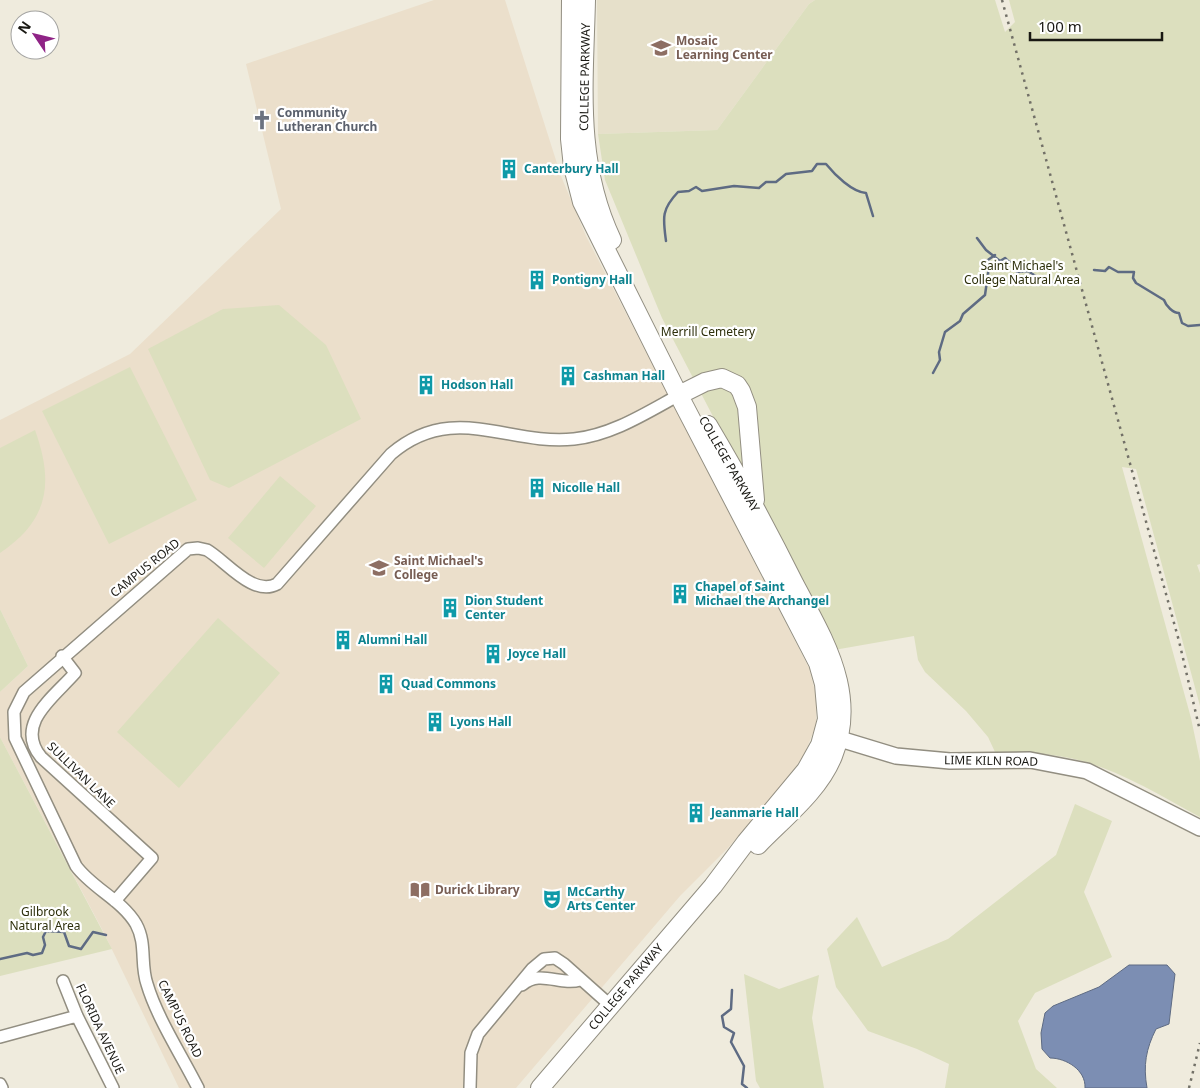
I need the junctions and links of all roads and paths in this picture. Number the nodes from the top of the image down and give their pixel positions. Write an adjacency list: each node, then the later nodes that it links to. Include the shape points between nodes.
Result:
1 (571, 0): 3 (main road, COLLEGE PARKWAY, via 570,139 579,192 592,225)
2 (586, 0): 3 (main road, COLLEGE PARKWAY, via 584,135 592,186 610,238)
3 (683, 392): 4 (main road, via 722,378 736,385 745,398); 5 (main road, COLLEGE PARKWAY); 7 (street, CAMPUS ROAD, via 610,430 583,437 548,439 466,427 446,429 411,440 391,454 277,584 266,587 254,584 207,550 188,549)
4 (749, 437): 5 (main road, via 736,448); 6 (main road, via 752,482)
5 (716, 451): 6 (main road, COLLEGE PARKWAY); 8 (main road, COLLEGE PARKWAY, via 818,663)
6 (760, 518): 8 (main road, COLLEGE PARKWAY, via 833,663 841,698)
7 (62, 656): 10 (street, CAMPUS ROAD, via 22,695 14,712 14,734 76,866); 10 (street, SULLIVAN LANE, via 76,673 38,715 30,739 41,757 152,858)
8 (832, 731): 9 (main road, LIME KILN ROAD, via 896,756 950,761 1030,760 1087,772); 14 (main road, COLLEGE PARKWAY, via 828,767 809,792 714,886)
9 (1200, 827)
10 (114, 901): 20 (street, CAMPUS ROAD, via 133,919 139,930 146,984)
11 (580, 980): 13 (street, via 536,978 526,981); 13 (street, via 564,964 549,958 532,969); 14 (street)
12 (63, 981): 15 (street, FLORIDA AVENUE)
13 (517, 990): 21 (street, via 476,1040 471,1053)
14 (610, 1005): 22 (main road, COLLEGE PARKWAY)
15 (77, 1016): 16 (street); 19 (street, FLORIDA AVENUE)
16 (0, 1037)
17 (0, 1084): 18 (street)
18 (2, 1088)
19 (113, 1088)
20 (198, 1088)
21 (470, 1088)
22 (540, 1088)

